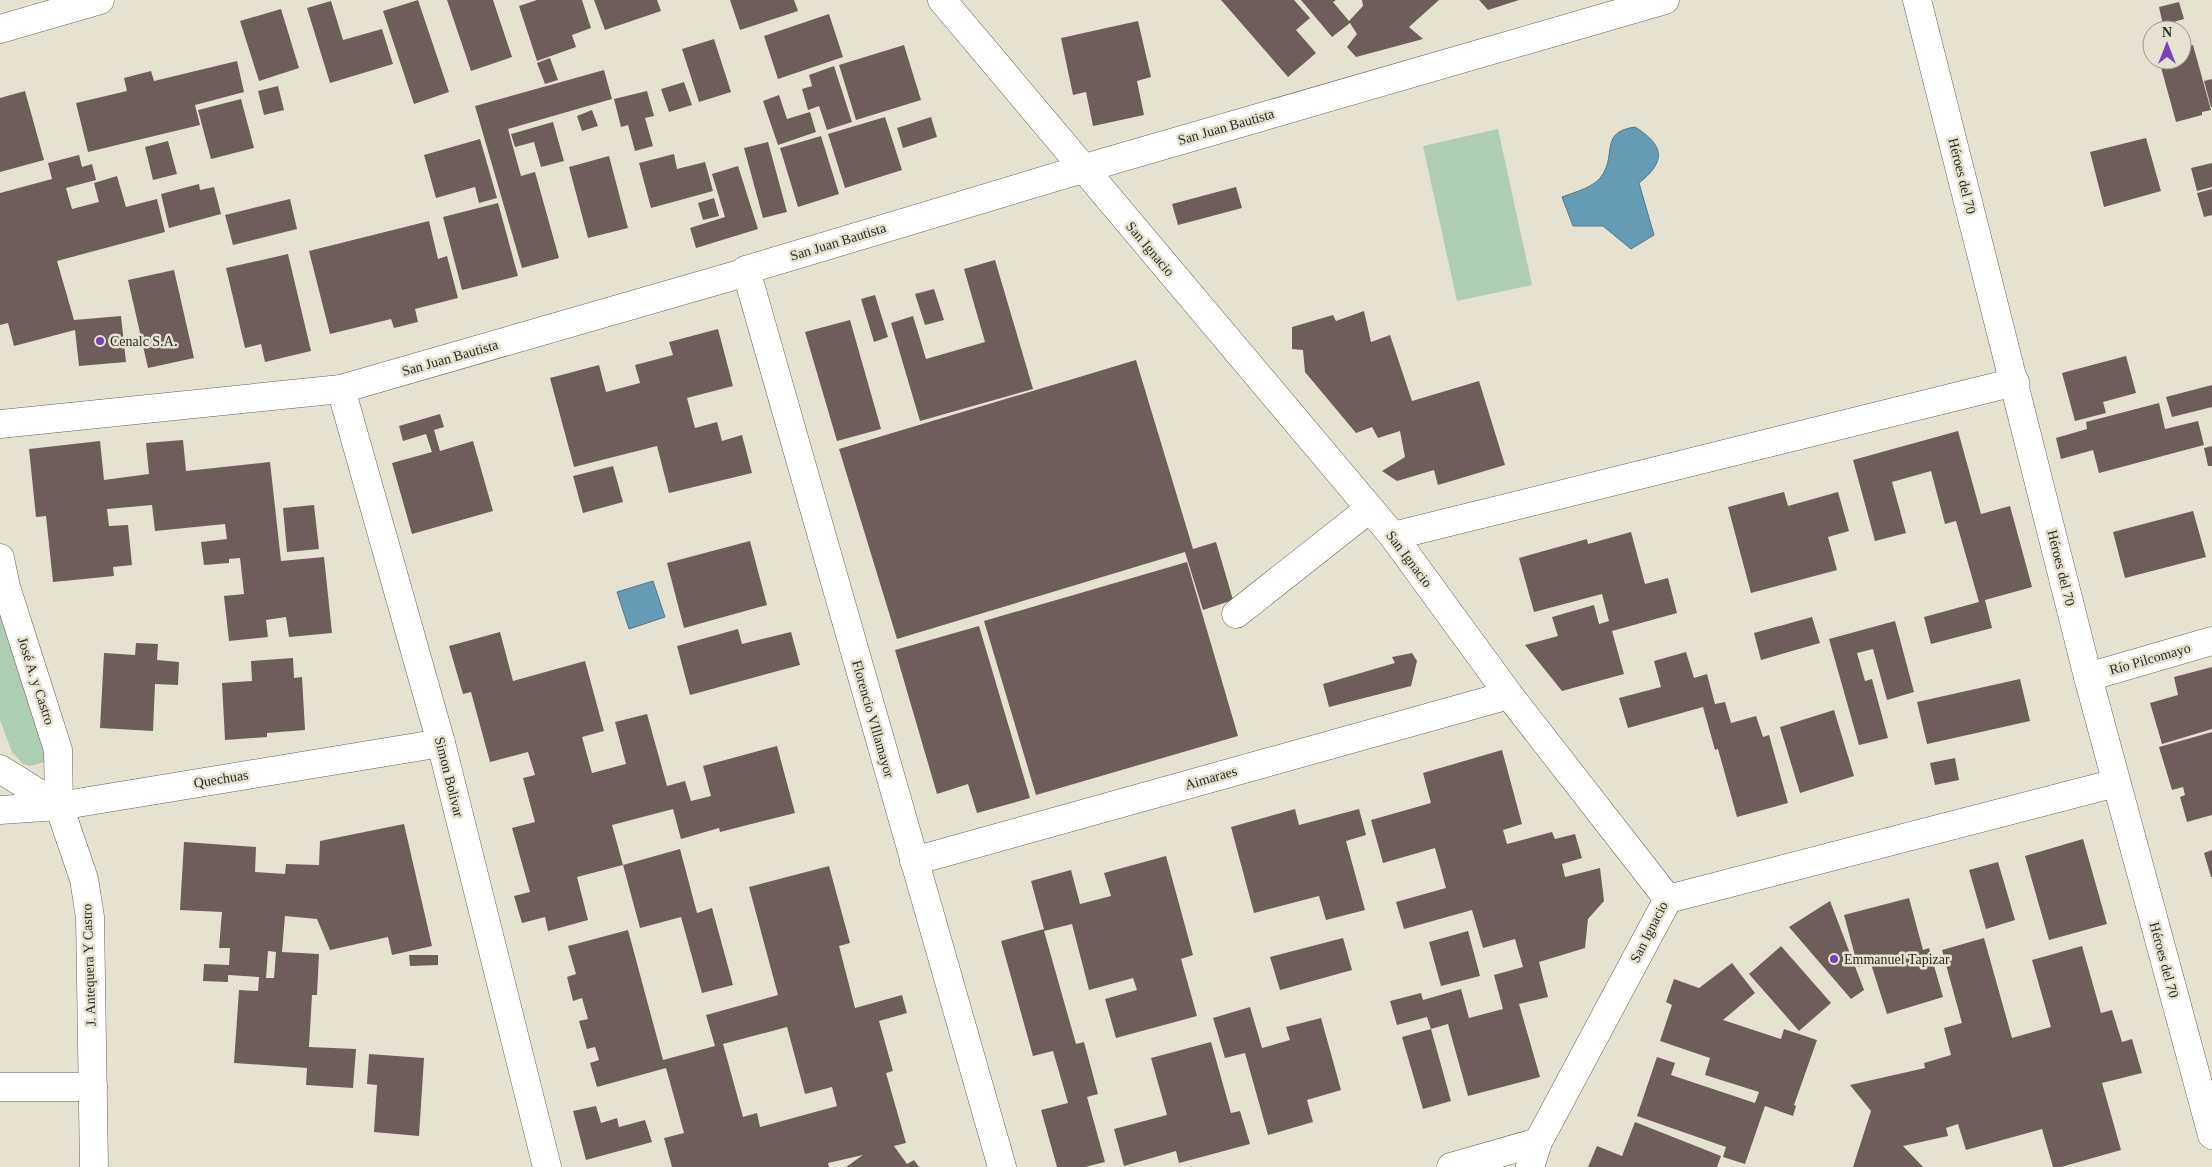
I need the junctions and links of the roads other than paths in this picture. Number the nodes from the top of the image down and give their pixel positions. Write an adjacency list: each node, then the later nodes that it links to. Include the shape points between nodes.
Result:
1 (100, 0): 5 (street)
2 (942, 0): 6 (street, San Ignacio)
3 (1665, 0): 6 (street, San Juan Bautista)
4 (1917, 0): 8 (street, Héroes del 70)
5 (0, 29)
6 (1082, 169): 7 (street, San Juan Bautista); 11 (street, San Ignacio)
7 (746, 270): 9 (street, San Juan Bautista); 23 (street, Florencio VIllamayor)
8 (2015, 382): 12 (street); 16 (street, Héroes del 70)
9 (341, 389): 10 (street, San Juan Bautista); 18 (street, Simon Bolivar)
10 (0, 424)
11 (1369, 509): 12 (street, San Ignacio); 14 (street)
12 (1393, 536): 17 (street, San Ignacio)
13 (0, 558): 21 (street, José A. y Castro, via 6,587 58,750)
14 (1236, 614)
15 (2212, 641): 16 (street, Río Pilcomayo)
16 (2088, 678): 20 (street, Héroes del 70)
17 (1508, 695): 23 (street, Aimaraes); 24 (street, San Ignacio)
18 (441, 743): 21 (street, Quechuas); 30 (street, Simon Bolivar)
19 (0, 770): 21 (street)
20 (2116, 783): 24 (street); 27 (street, Héroes del 70)
21 (59, 806): 22 (street, Quechuas); 25 (street, J. Antequera Y Castro, via 84,879 90,917)
22 (0, 810)
23 (914, 861): 31 (street, Florencio VIllamayor)
24 (1668, 899): 28 (street, San Ignacio)
25 (93, 1087): 26 (street); 29 (street, J. Antequera Y Castro)
26 (0, 1088)
27 (2212, 1135)
28 (1534, 1154): 32 (street)
29 (94, 1167)
30 (546, 1167)
31 (1002, 1167)
32 (1450, 1167)

